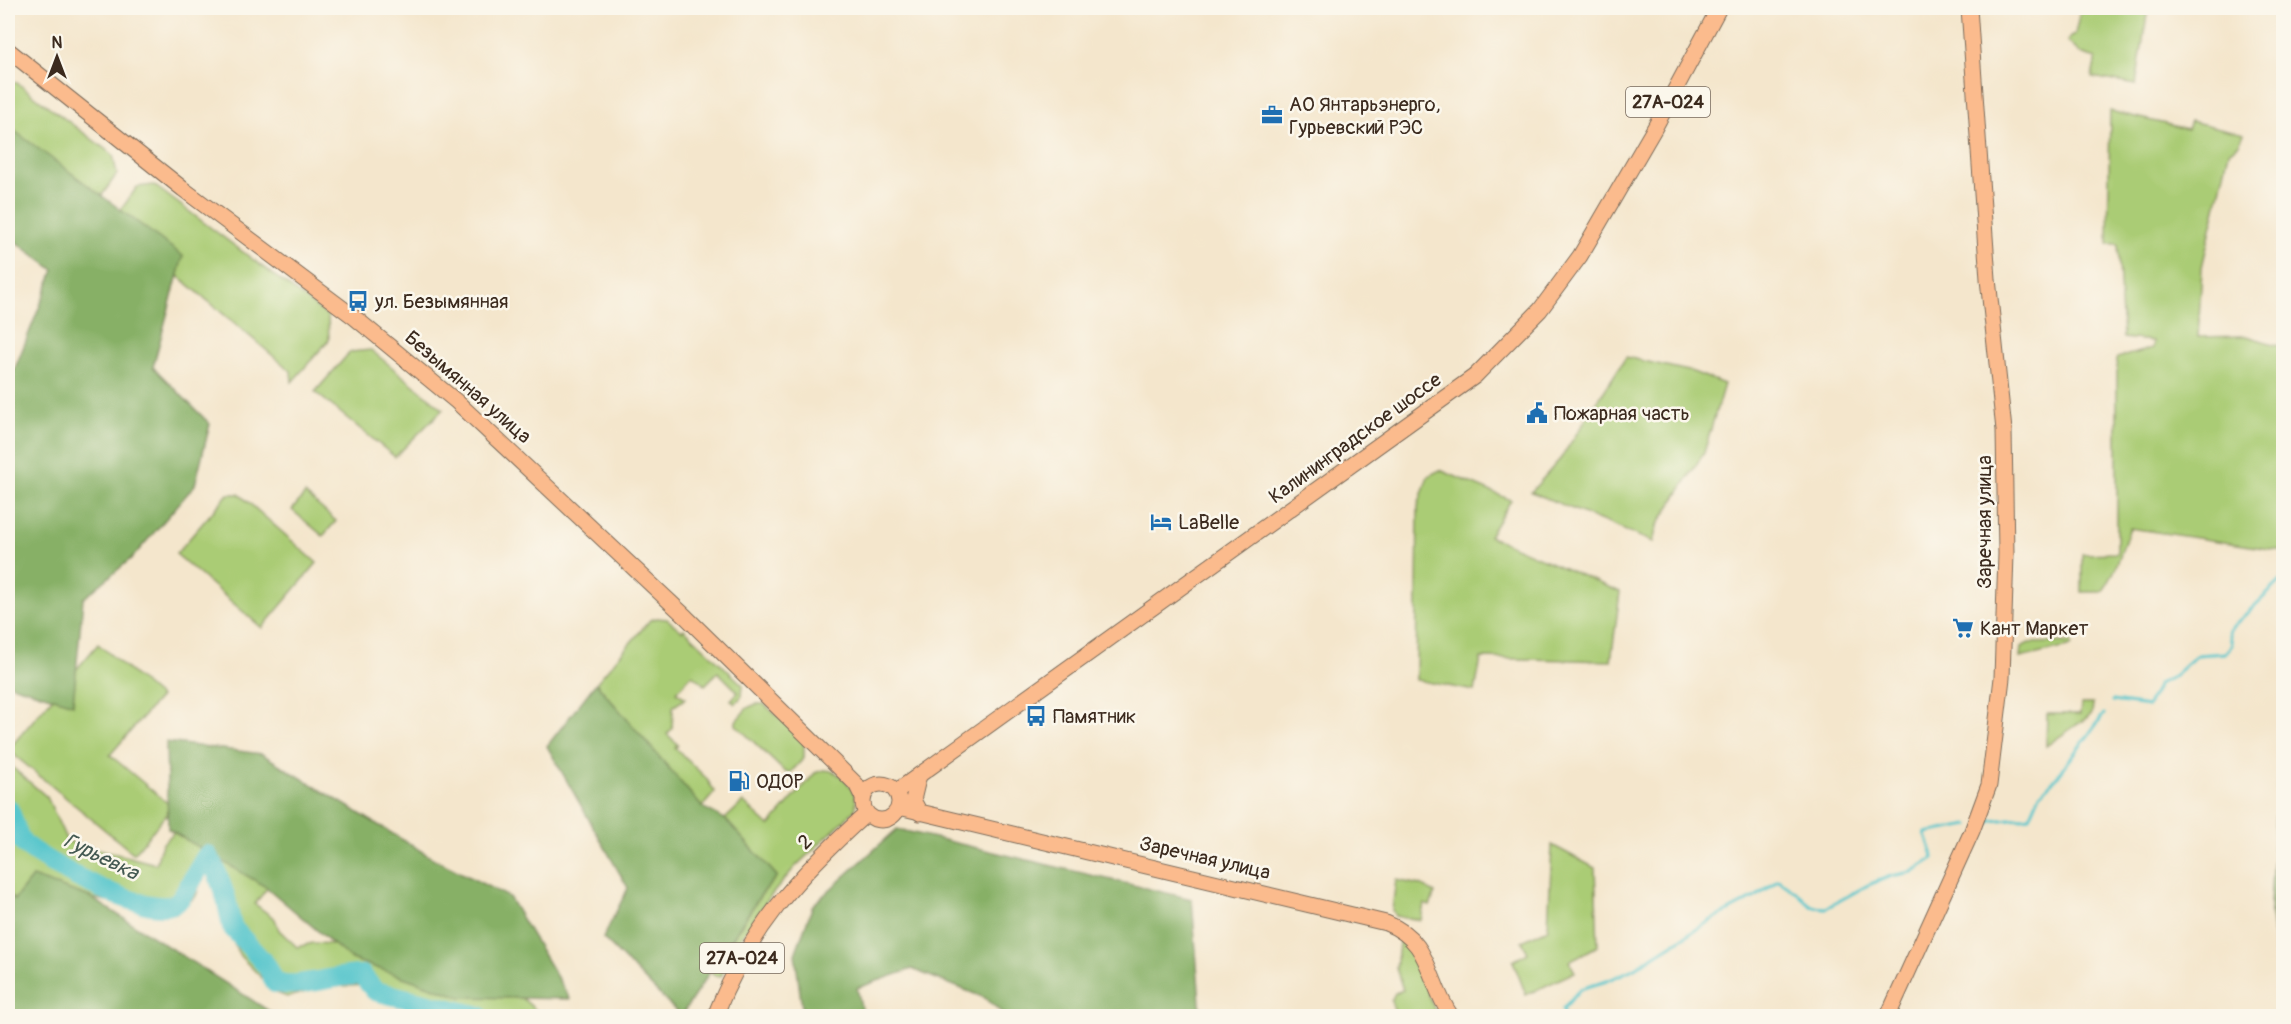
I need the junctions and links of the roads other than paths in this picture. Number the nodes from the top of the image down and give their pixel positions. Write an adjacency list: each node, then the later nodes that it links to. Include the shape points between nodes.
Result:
1 (1719, 8): 4 (main road, Калининградское шоссе / 27А-024, via 1580,256 1540,310 1475,376)
2 (1969, 8): 12 (main road, Заречная улица, via 1988,279 2004,430 2002,678 1989,785)
3 (8, 50): 6 (main road, Безымянная улица, via 183,189 354,317 457,402)
4 (919, 775): 5 (main road, Калининградское шоссе / 27А-024); 8 (main road, via 913,800)
5 (897, 790): 6 (main road, via 885,785); 7 (main road)
6 (867, 793): 9 (main road, via 862,807)
7 (899, 807): 8 (main road, Заречная улица); 9 (main road, via 895,814 882,819)
8 (920, 813): 11 (main road, Заречная улица, via 1386,923 1403,930 1419,948)
9 (866, 814): 10 (main road, 2 / 27А-024, via 803,873 777,904 745,951)
10 (715, 1017)
11 (1451, 1017)
12 (1888, 1017)

